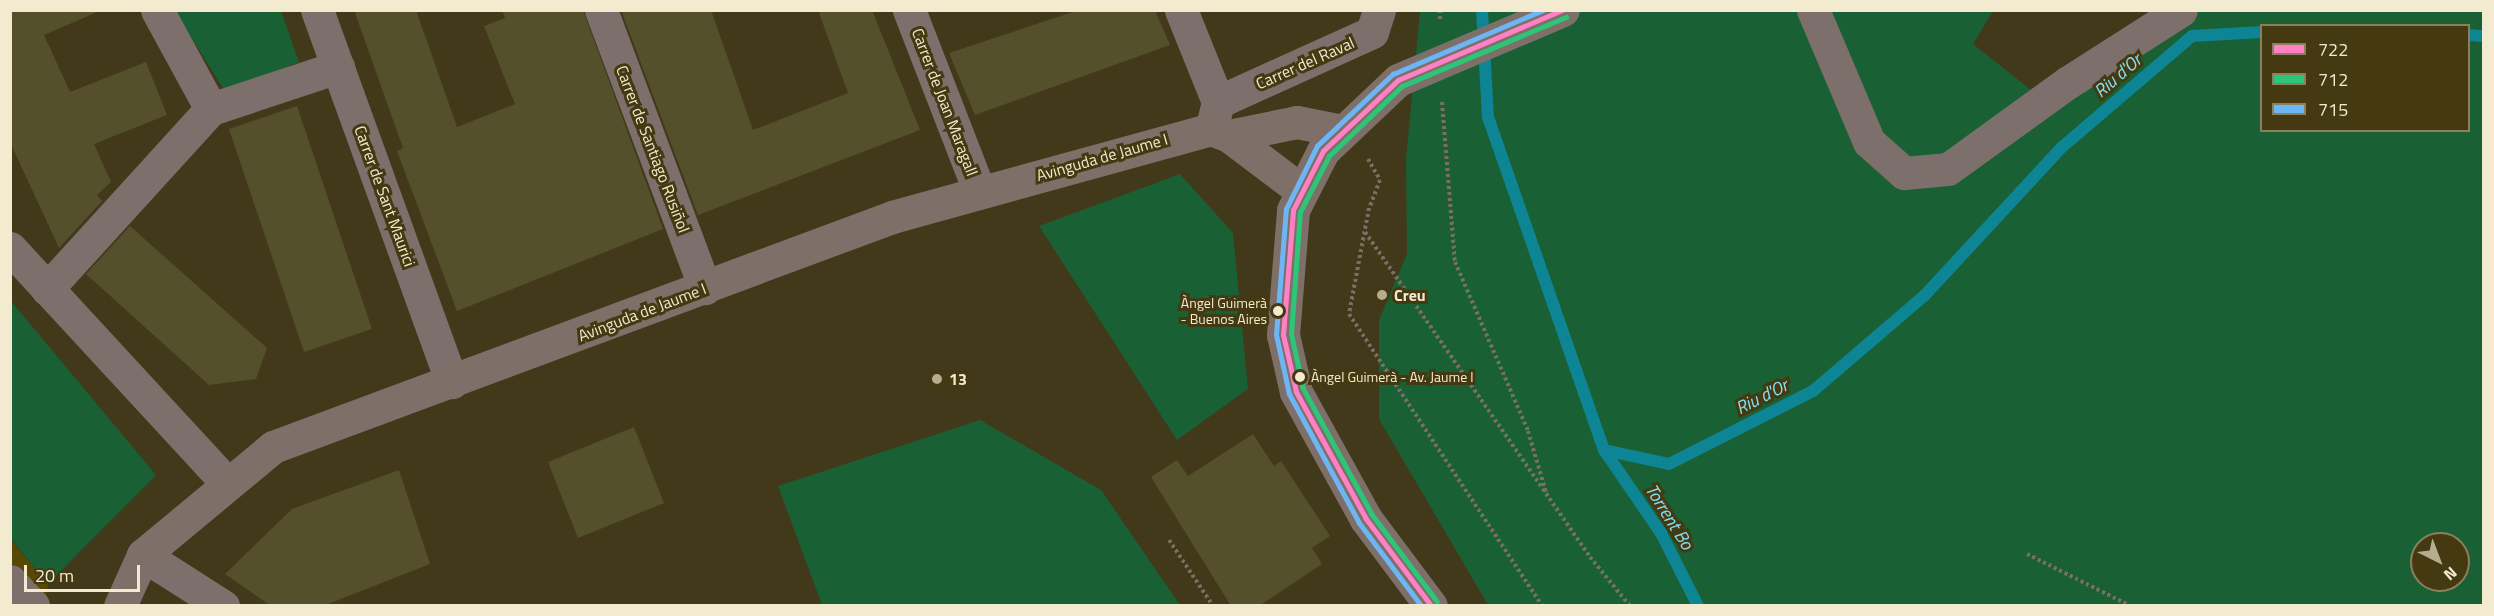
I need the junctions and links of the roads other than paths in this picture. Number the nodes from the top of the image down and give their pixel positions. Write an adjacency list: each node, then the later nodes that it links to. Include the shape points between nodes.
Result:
1 (157, 10): 11 (street)
2 (317, 10): 10 (street, Carrer de Sant Maurici)
3 (601, 10): 17 (street, Carrer de Santiago Rusiñol)
4 (909, 10): 15 (street, Carrer de Joan Maragall)
5 (1181, 10): 12 (street)
6 (1379, 10): 12 (street, Carrer del Raval, via 1372,32)
7 (1563, 10): 13 (street, via 1398,80)
8 (1813, 10): 9 (street, via 1869,142 1904,173 1948,169 2067,83)
9 (2181, 10)
10 (338, 67): 11 (street); 19 (street, Carrer de Sant Maurici)
11 (211, 109): 18 (street)
12 (1219, 123): 13 (street, Avinguda de Jaume I, via 1297,122); 14 (street); 15 (street, Avinguda de Jaume I)
13 (1342, 130): 14 (street, via 1323,151)
14 (1302, 191): 23 (street, via 1287,234 1283,335 1296,392 1366,519)
15 (980, 192): 17 (street, Avinguda de Jaume I, via 892,217)
16 (10, 248): 18 (street)
17 (705, 288): 19 (street, Avinguda de Jaume I)
18 (47, 290): 20 (street)
19 (452, 382): 20 (street, Avinguda de Jaume I, via 273,447)
20 (227, 483): 21 (street, Avinguda de Jaume I)
21 (143, 555): 25 (street, Avinguda de Jaume I); 26 (street)
22 (10, 581): 24 (street)
23 (1422, 600)
24 (33, 606)
25 (120, 606)
26 (223, 606)

